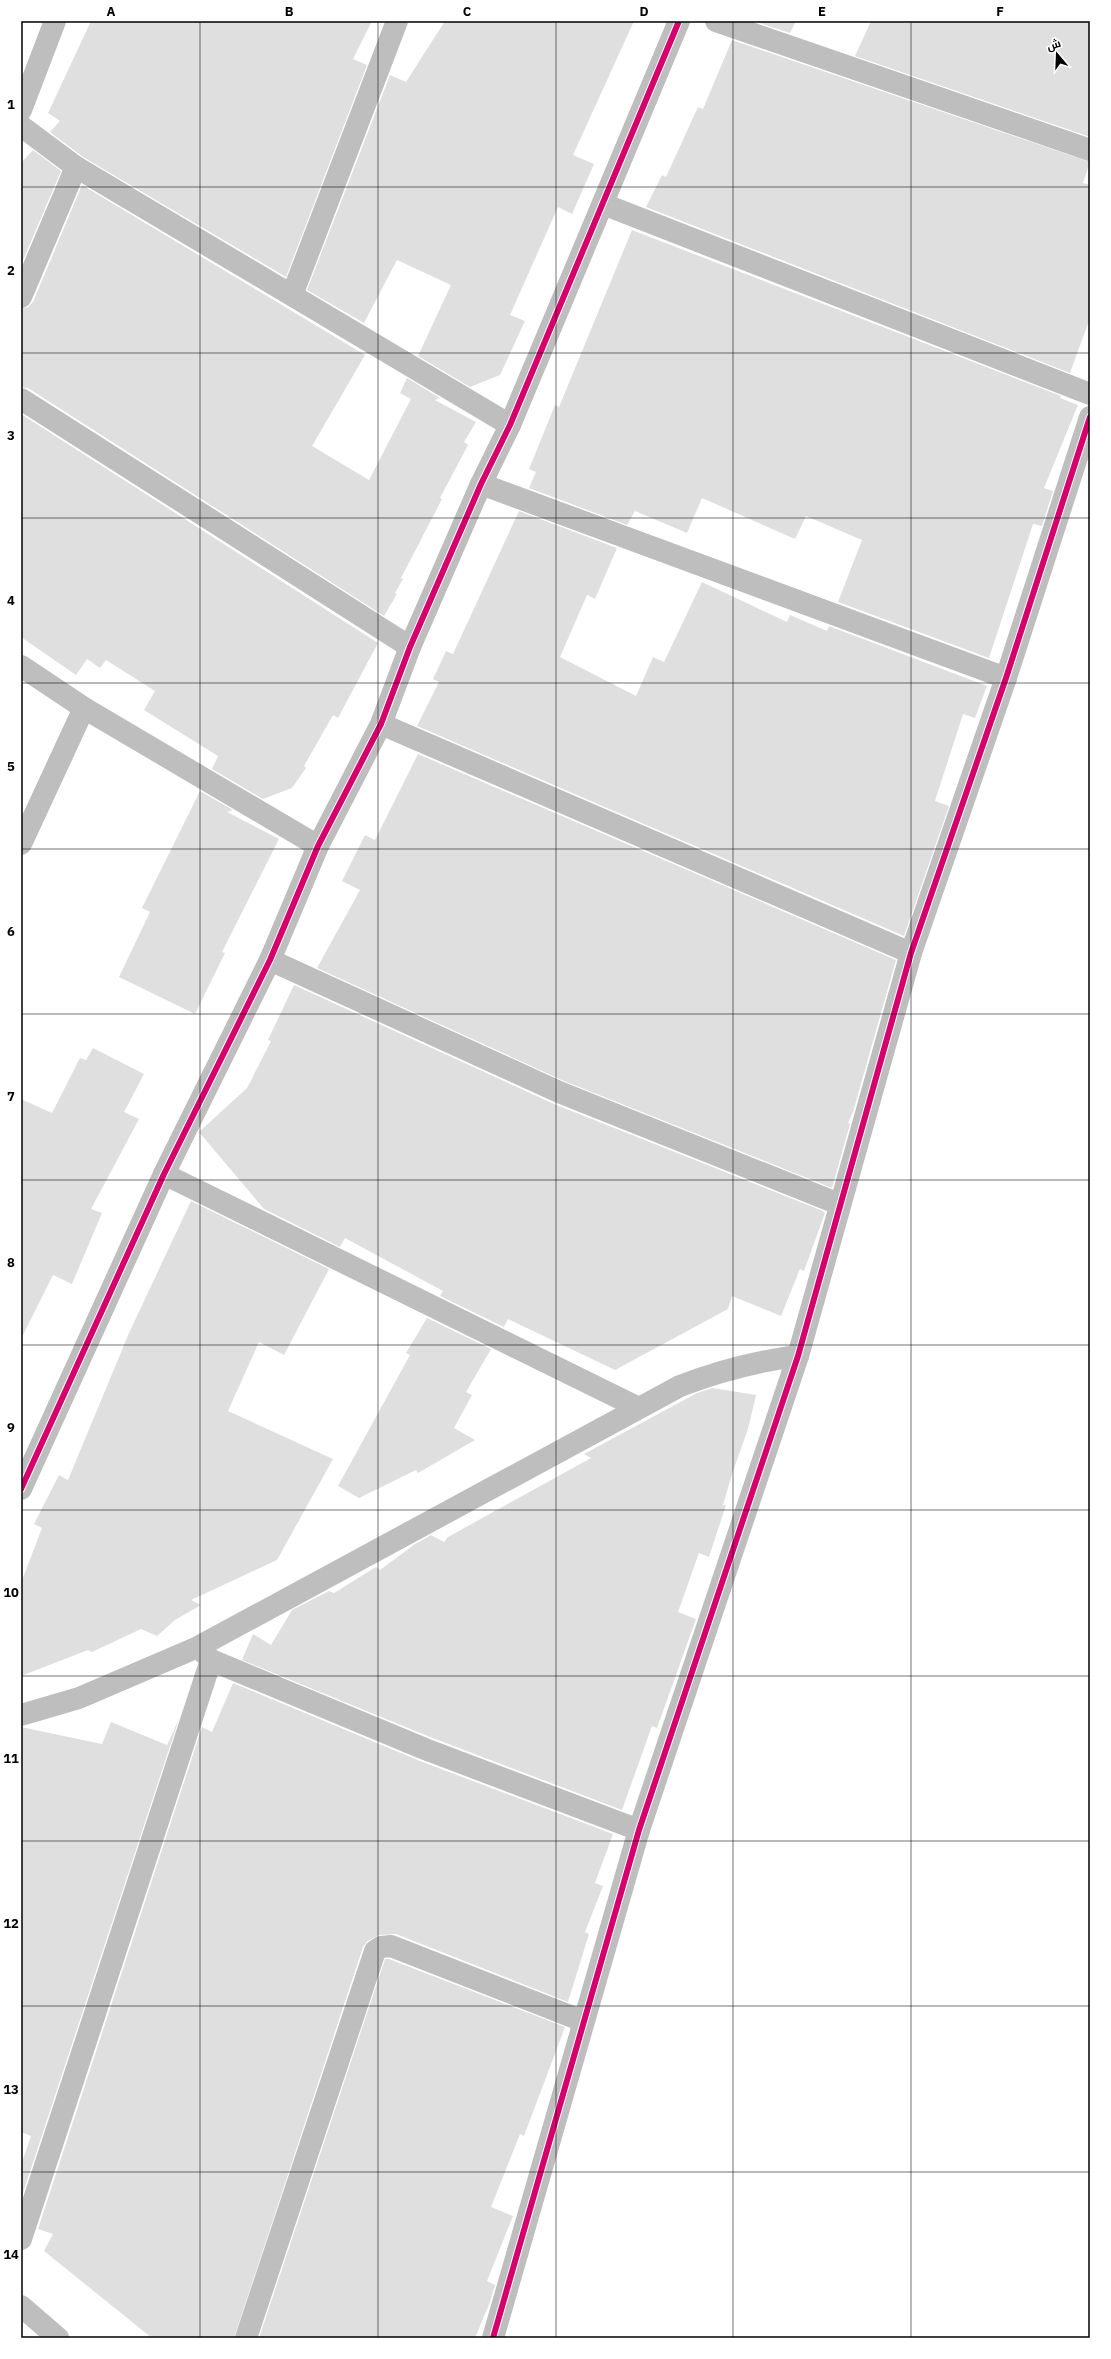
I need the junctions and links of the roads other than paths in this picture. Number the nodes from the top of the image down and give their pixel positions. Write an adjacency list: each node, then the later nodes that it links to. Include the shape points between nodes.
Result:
1 (55, 21): 5 (street)
2 (397, 21): 10 (street)
3 (679, 21): 9 (street)
4 (716, 21): 7 (street)
5 (21, 110)
6 (21, 126): 8 (street)
7 (1090, 150)
8 (76, 167): 10 (street); 11 (street)
9 (602, 204): 12 (street); 15 (street)
10 (292, 295): 15 (street)
11 (21, 298)
12 (1090, 394)
13 (21, 399): 17 (street)
14 (1090, 417): 19 (street)
15 (510, 425): 16 (street)
16 (481, 484): 17 (street); 19 (street)
17 (410, 646): 21 (street)
18 (21, 666): 20 (street)
19 (1006, 678): 24 (street)
20 (84, 708): 22 (street); 23 (street)
21 (381, 724): 23 (street); 24 (street)
22 (21, 844)
23 (318, 846): 25 (street)
24 (911, 953): 27 (street)
25 (270, 960): 26 (street); 27 (street, via 559,1092)
26 (164, 1174): 29 (street); 30 (street)
27 (839, 1204): 28 (street)
28 (798, 1356): 29 (street, via 713,1373); 33 (street)
29 (637, 1407): 31 (street)
30 (21, 1489)
31 (204, 1653): 32 (street, via 79,1698); 33 (street, via 425,1749); 35 (street)
32 (21, 1715)
33 (639, 1830): 34 (street)
34 (583, 2022): 38 (street, via 391,1946 381,1947 376,1951); 39 (street)
35 (21, 2239)
36 (21, 2306): 37 (street)
37 (58, 2338)
38 (246, 2338)
39 (493, 2338)

